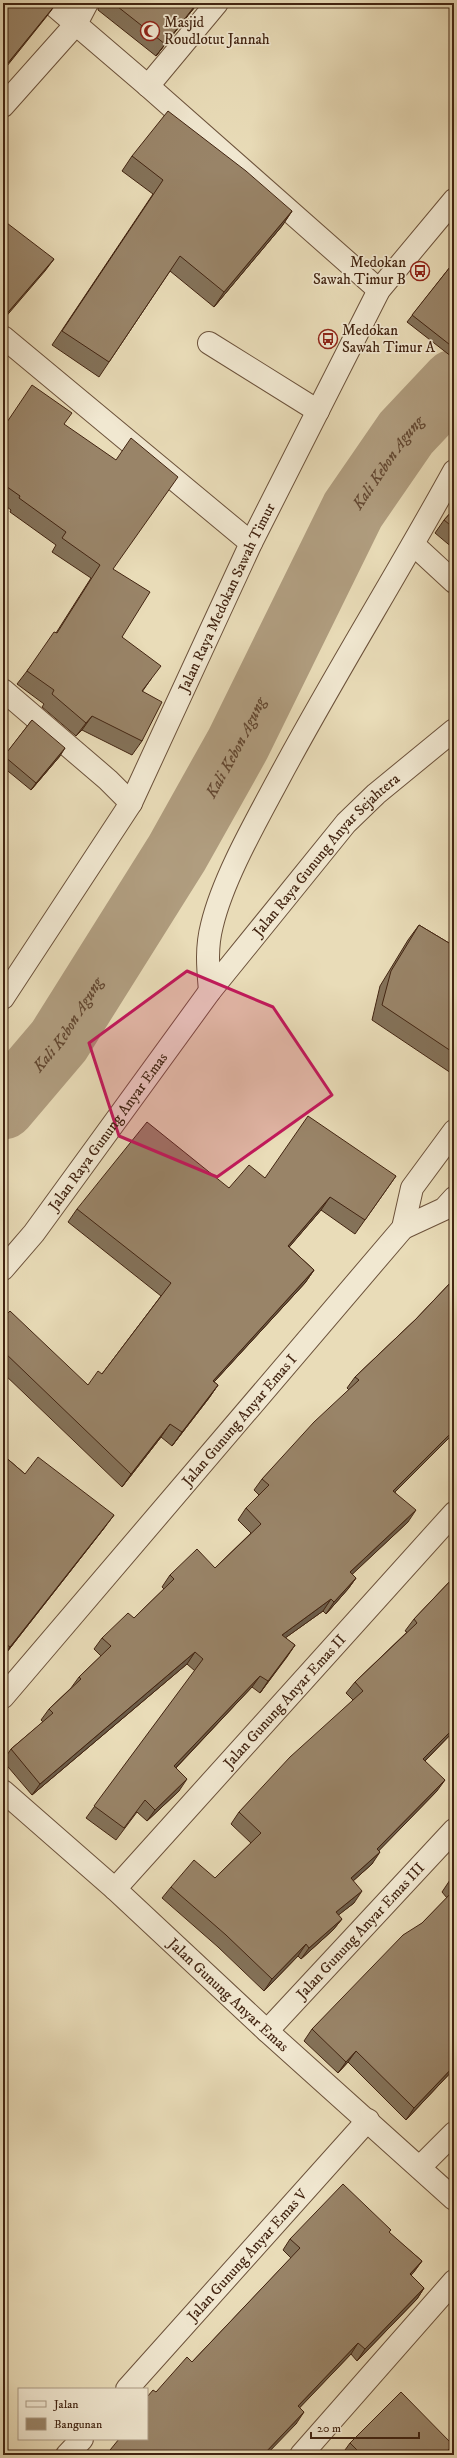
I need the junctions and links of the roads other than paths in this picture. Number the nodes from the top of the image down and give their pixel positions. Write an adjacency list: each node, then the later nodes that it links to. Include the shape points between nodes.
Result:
1 (51, 3): 4 (street)
2 (87, 3): 4 (street)
3 (217, 3): 5 (street)
4 (76, 24): 5 (street); 6 (street)
5 (148, 86): 8 (street)
6 (3, 106)
7 (454, 200): 8 (street, Jalan Raya Medokan Sawah Timur)
8 (379, 290): 11 (street, Jalan Raya Medokan Sawah Timur)
9 (3, 337): 13 (street)
10 (209, 343): 11 (street)
11 (318, 411): 13 (street, Jalan Raya Medokan Sawah Timur)
12 (454, 471): 14 (street)
13 (251, 543): 18 (street, Jalan Raya Medokan Sawah Timur)
14 (414, 545): 15 (street); 19 (street, via 320,702 248,837 217,906 211,927 207,953)
15 (454, 582)
16 (3, 690): 18 (street)
17 (454, 730): 19 (street, Jalan Raya Gunung Anyar Sejahtera, via 376,794 346,823)
18 (131, 803): 20 (street, Jalan Raya Medokan Sawah Timur)
19 (210, 991): 24 (street, Jalan Raya Gunung Anyar Emas, via 34,1233)
20 (3, 998)
21 (454, 1131): 23 (street, Jalan Gunung Anyar Emas I, via 412,1188)
22 (454, 1198): 23 (street, via 444,1209)
23 (403, 1228): 26 (street, Jalan Gunung Anyar Emas I)
24 (3, 1269)
25 (454, 1513): 29 (street, Jalan Gunung Anyar Emas II)
26 (3, 1696)
27 (3, 1791): 29 (street, Jalan Gunung Anyar Emas)
28 (454, 1830): 30 (street, Jalan Gunung Anyar Emas III)
29 (115, 1889): 30 (street, Jalan Gunung Anyar Emas)
30 (267, 2031): 31 (street, Jalan Gunung Anyar Emas)
31 (368, 2120): 33 (street, Jalan Gunung Anyar Emas); 36 (street, Jalan Gunung Anyar Emas V)
32 (454, 2133): 33 (street)
33 (420, 2167): 34 (street, Jalan Gunung Anyar Emas)
34 (454, 2199)
35 (454, 2281): 39 (street)
36 (128, 2388)
37 (81, 2440): 38 (street)
38 (67, 2455)
39 (301, 2455)

